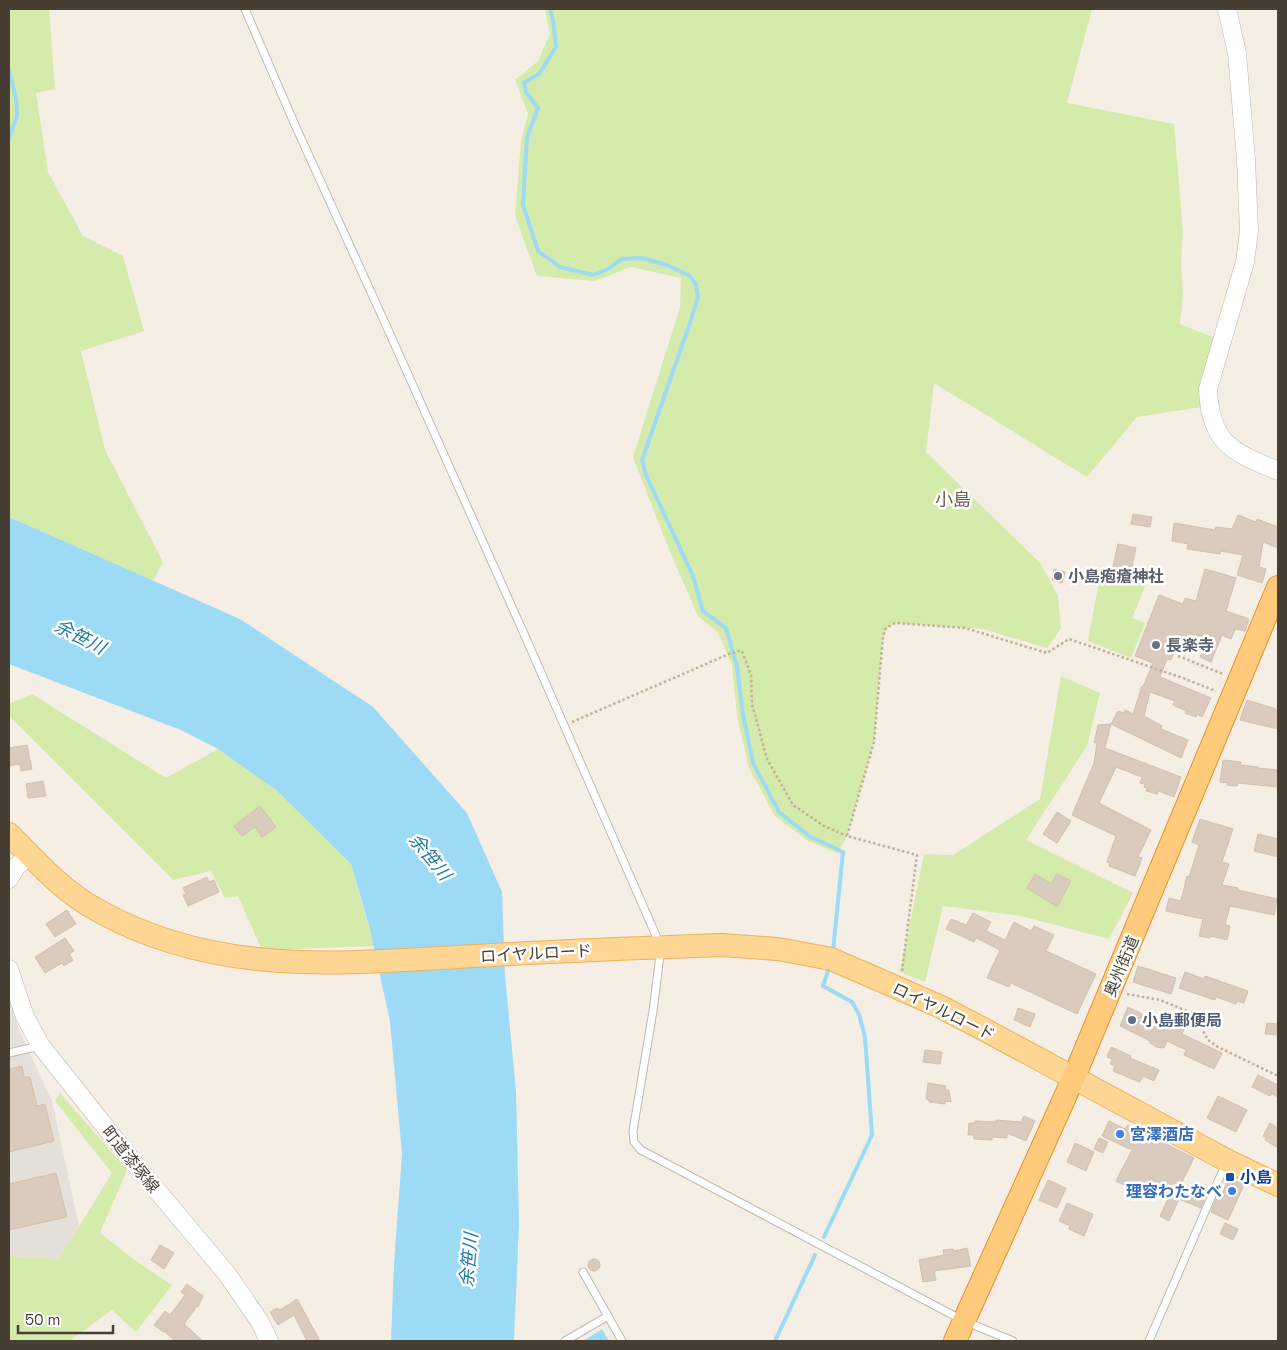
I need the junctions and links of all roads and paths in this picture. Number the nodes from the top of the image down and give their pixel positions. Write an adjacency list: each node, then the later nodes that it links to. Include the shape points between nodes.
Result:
1 (245, 9): 7 (lane)
2 (1227, 9): 3 (street, via 1237,53 1249,232 1245,262 1208,390 1209,409 1216,429 1229,446 1247,458)
3 (1278, 471)
4 (1278, 587): 6 (highway, 奥州街道)
5 (1178, 656): 6 (path)
6 (1235, 689): 9 (path, via 1180,677 1069,639 1047,653 965,628 895,623 886,628 883,637 874,742); 18 (highway, 奥州街道)
7 (564, 726): 9 (path, via 742,651 751,675 752,704 767,759 793,804 824,826); 12 (lane)
8 (9, 834): 10 (main road, ロイヤルロード)
9 (847, 836): 14 (path, via 917,855)
10 (30, 855): 11 (street, via 16,867); 12 (main road, ロイヤルロード, via 69,891 95,910 127,926 168,942 240,958 280,962 361,962)
11 (9, 879)
12 (661, 947): 14 (main road, ロイヤルロード, via 721,945 778,949 831,959); 24 (lane, via 634,1142 641,1150)
13 (9, 969): 16 (street, 町道漆塚線, via 25,1017)
14 (900, 989): 18 (main road, ロイヤルロード)
15 (1126, 994): 19 (path, via 1160,1000 1194,1014 1208,1040)
16 (40, 1046): 17 (lane); 25 (street, 町道漆塚線, via 227,1274)
17 (9, 1053)
18 (1074, 1076): 20 (main road, ロイヤルロード); 24 (highway, 奥州街道)
19 (1278, 1076)
20 (1228, 1161): 21 (main road, ロイヤルロード); 30 (lane)
21 (1278, 1185)
22 (583, 1272): 23 (lane)
23 (608, 1316): 26 (lane); 27 (lane)
24 (964, 1321): 28 (highway, 奥州街道); 29 (lane)
25 (269, 1341)
26 (566, 1341)
27 (622, 1341)
28 (955, 1341)
29 (1013, 1341)
30 (1149, 1341)

